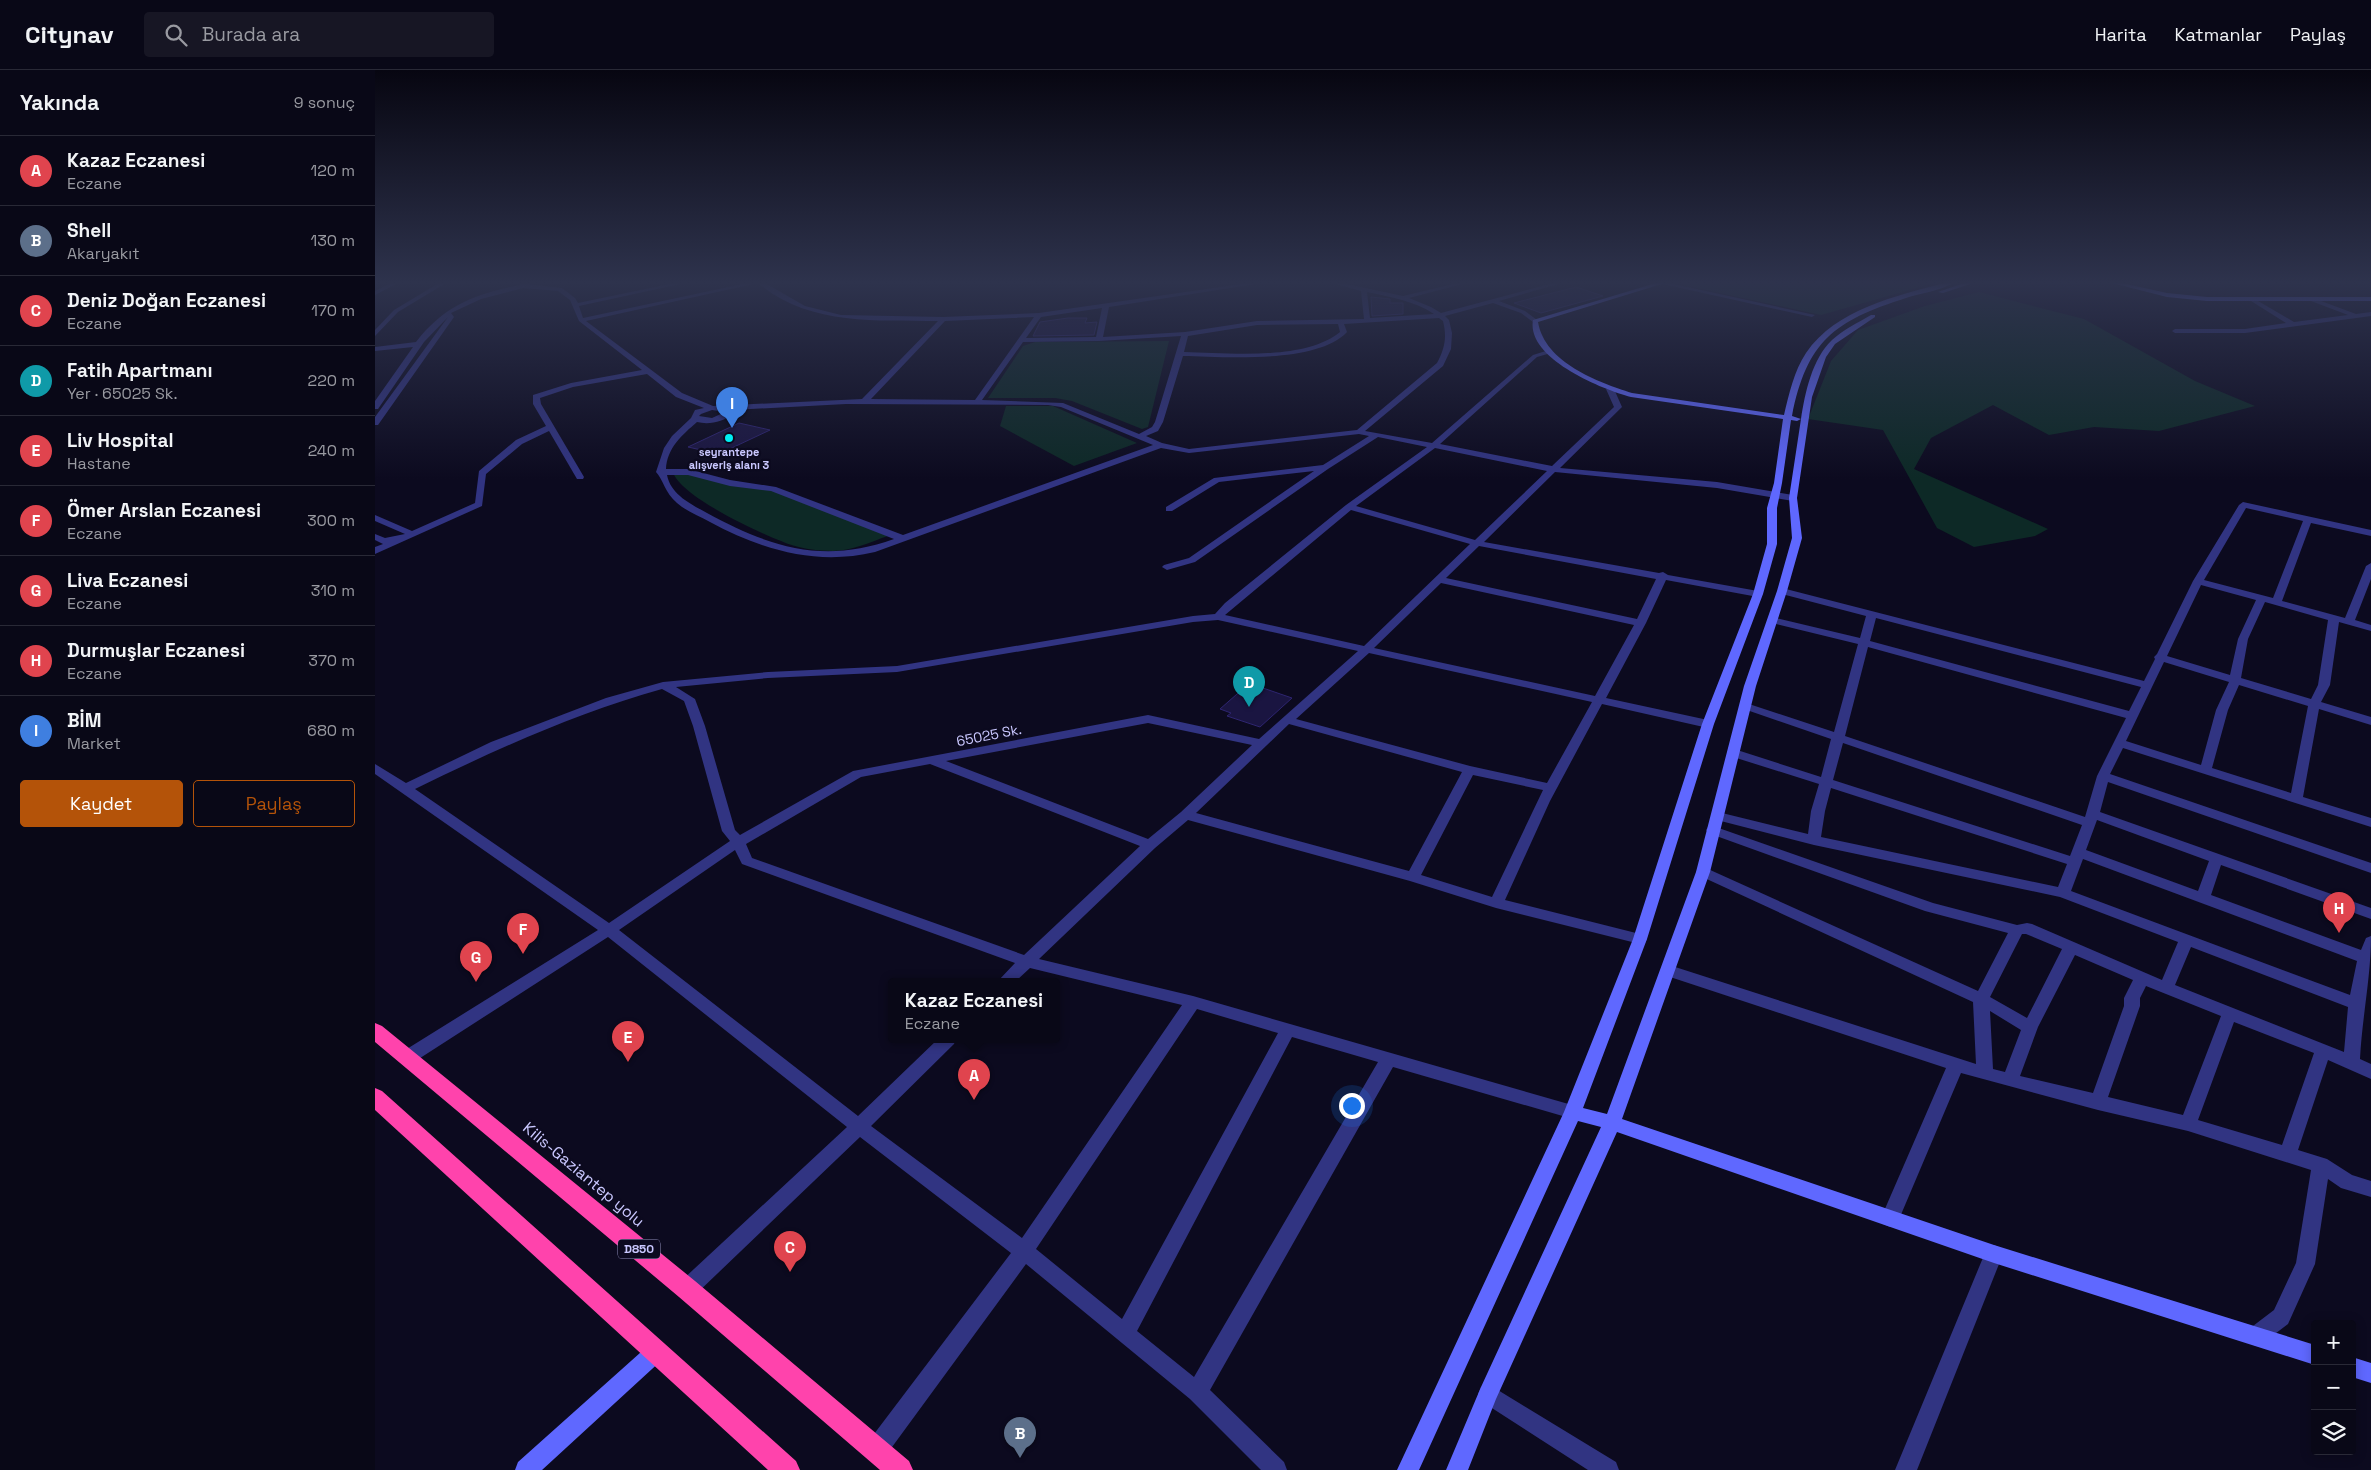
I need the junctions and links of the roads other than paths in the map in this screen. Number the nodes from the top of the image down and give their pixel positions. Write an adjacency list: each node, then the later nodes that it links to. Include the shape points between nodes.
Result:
1 (417, 348): 19 (street)
2 (429, 348): 26 (street)
3 (619, 348): 14 (street)
4 (915, 348): 17 (street)
5 (1017, 348): 18 (street)
6 (1181, 348): 13 (street)
7 (1316, 348): 13 (street, via 1271,354)
8 (1448, 348): 28 (street, via 1440,364)
9 (1546, 348): 12 (main road)
10 (1814, 348): 22 (main road, via 1792,395)
11 (1829, 348): 24 (main road, via 1808,397)
12 (1549, 352): 15 (main road, via 1595,383); 33 (street, via 1535,356)
13 (1180, 354): 30 (street, via 1159,422 1155,429)
14 (649, 371): 16 (street); 27 (street, via 571,385 537,397 537,404)
15 (1610, 389): 22 (main road, via 1631,395); 35 (street, via 1619,407)
16 (679, 395): 20 (street); 23 (street, via 678,400)
17 (865, 402): 18 (street); 21 (street, via 785,404)
18 (977, 402): 30 (street, via 1063,405)
19 (375, 407)
20 (712, 408): 21 (street); 23 (street)
21 (727, 411): 25 (street)
22 (1789, 416): 24 (main road); 38 (main road)
23 (695, 417): 25 (street); 31 (street)
24 (1805, 418): 39 (main road)
25 (707, 421): 31 (street)
26 (375, 423)
27 (551, 428): 37 (street); 45 (street, via 519,442 481,473 479,504)
28 (1359, 432): 29 (street); 32 (street, via 1189,450)
29 (1376, 435): 33 (street); 34 (street)
30 (1141, 436): 32 (street)
31 (677, 437): 36 (street, via 667,447)
32 (1160, 445): 47 (street)
33 (1433, 446): 35 (street); 40 (street)
34 (1325, 467): 41 (street, via 1217,480); 51 (street, via 1192,560)
35 (1554, 469): 38 (street, via 1722,484); 48 (street)
36 (660, 472): 47 (street, via 688,472 730,483 773,489); 47 (street, via 664,484 681,502 737,534 770,547 836,556)
37 (580, 476)
38 (1774, 493): 39 (street); 56 (main road, via 1772,544)
39 (1793, 498): 55 (main road, via 1797,538)
40 (1349, 507): 48 (street); 60 (street)
41 (1169, 509)
42 (375, 518): 45 (street)
43 (2309, 519): 44 (street); 54 (street, via 2243,505); 58 (street)
44 (2371, 533)
45 (412, 534): 46 (street, via 384,541); 49 (street)
46 (375, 538)
47 (904, 540)
48 (1476, 543): 52 (street); 53 (street)
49 (375, 551)
50 (2371, 566): 63 (street)
51 (1167, 567)
52 (1663, 575): 56 (street); 64 (street)
53 (1439, 580): 64 (street); 67 (street)
54 (2198, 581): 57 (street); 68 (street)
55 (1782, 591): 59 (street); 62 (main road)
56 (1758, 594): 78 (main road)
57 (2261, 599): 58 (street); 69 (street, via 2243,639)
58 (2277, 603): 61 (street)
59 (1872, 613): 66 (street); 71 (street)
60 (1218, 617): 67 (street); 70 (street, via 897,669 768,675)
61 (2333, 618): 63 (street); 73 (street, via 2324,685)
62 (1772, 620): 66 (street); 74 (main road)
63 (2349, 622): 65 (street)
64 (1641, 623): 72 (street)
65 (2371, 628)
66 (1863, 642): 75 (street); 79 (street)
67 (1366, 650): 72 (street); 76 (street)
68 (2159, 657): 69 (street); 71 (street)
69 (2235, 680): 73 (street); 85 (street, via 2222,710)
70 (663, 685): 89 (street, via 610,700 495,745); 97 (street, via 689,699 729,832)
71 (2148, 685): 75 (street)
72 (1600, 700): 78 (street); 90 (street)
73 (2314, 704): 77 (street); 91 (street)
74 (1745, 706): 79 (street); 82 (main road)
75 (2133, 716): 81 (street)
76 (1287, 720): 80 (street); 86 (street)
77 (2371, 721)
78 (1708, 724): 110 (main road)
79 (1839, 739): 88 (street); 93 (street)
80 (1261, 742): 83 (street, 65025 Sk., via 1148,719); 92 (street)
81 (2120, 743): 85 (street); 87 (street)
82 (1735, 753): 88 (street); 94 (main road)
83 (935, 761): 97 (street, 65025 Sk., via 857,774); 98 (street)
84 (375, 768): 89 (street)
85 (2205, 769): 91 (street)
86 (1469, 770): 90 (street); 103 (street)
87 (2103, 776): 93 (street); 101 (street)
88 (1827, 781): 96 (street); 99 (street)
89 (405, 788): 108 (street)
90 (1550, 788): 106 (street)
91 (2296, 798): 95 (street)
92 (1186, 815): 98 (street); 103 (street)
93 (2091, 819): 99 (street); 100 (street)
94 (1715, 823): 96 (street); 102 (main road); 109 (street, via 1930,907)
95 (2371, 823)
96 (1813, 840): 104 (street)
97 (738, 842): 108 (street, 65025 Sk.); 115 (street, via 747,861)
98 (1150, 845): 115 (street)
99 (2077, 857): 104 (street); 105 (street)
100 (2216, 860): 105 (street); 107 (street)
101 (2371, 868)
102 (1703, 872): 116 (main road); 120 (street)
103 (1413, 877): 106 (street)
104 (2063, 893): 111 (street)
105 (2203, 898): 114 (street)
106 (1496, 903): 110 (street)
107 (2371, 914)
108 (609, 930): 129 (street, 65025 Sk.); 141 (street)
109 (2017, 930): 113 (street, via 2027,928); 120 (street)
110 (1641, 939): 138 (main road)
111 (2186, 941): 119 (street); 122 (street)
112 (2371, 942): 114 (street)
113 (2071, 947): 117 (street); 124 (street)
114 (2365, 958): 122 (street)
115 (1026, 961): 118 (street); 121 (street)
116 (1669, 971): 132 (street); 139 (main road)
117 (2142, 977): 119 (street); 137 (street, via 2131,998 2132,1006)
118 (1009, 978)
119 (2166, 988): 123 (street)
120 (1981, 999): 124 (street); 134 (street)
121 (1193, 1002): 126 (street); 146 (street)
122 (2356, 1004): 131 (street)
123 (2229, 1012): 128 (street); 140 (street)
124 (2030, 1026): 135 (street)
125 (375, 1030): 129 (highway, Kilis-Gaziantep yolu / D850)
126 (1289, 1030): 130 (street); 149 (street)
127 (944, 1043): 141 (street)
128 (2323, 1050): 131 (street); 142 (street)
129 (409, 1057): 148 (highway, Kilis-Gaziantep yolu / D850)
130 (1389, 1059): 138 (street); 155 (street)
131 (2351, 1064): 133 (street)
132 (1956, 1065): 134 (street); 145 (street)
133 (2371, 1072)
134 (1985, 1074): 135 (street)
135 (2010, 1080): 137 (street)
136 (375, 1097): 151 (highway)
137 (2098, 1103): 140 (street)
138 (1573, 1112): 139 (main road); 162 (main road)
139 (1612, 1123): 145 (main road); 156 (main road)
140 (2188, 1124): 142 (street)
141 (859, 1127): 146 (street); 148 (street)
142 (2287, 1154): 143 (street)
143 (2321, 1165): 144 (street, via 2347,1182); 150 (street, via 2305,1264 2281,1317)
144 (2371, 1189)
145 (1890, 1218): 147 (main road)
146 (1024, 1251): 149 (street); 157 (street)
147 (1994, 1254): 150 (main road); 165 (street)
148 (687, 1289): 157 (highway, Kilis-Gaziantep yolu / D850)
149 (1125, 1334): 155 (street)
150 (2256, 1336): 152 (main road)
151 (657, 1351): 158 (main road); 159 (highway)
152 (2311, 1354)
153 (2356, 1368): 154 (main road)
154 (2371, 1373)
155 (1197, 1392): 161 (street)
156 (1488, 1394): 163 (main road); 164 (street)
157 (876, 1450): 160 (highway, Kilis-Gaziantep yolu / D850)
158 (526, 1470)
159 (787, 1470)
160 (900, 1470)
161 (1275, 1470)
162 (1408, 1470)
163 (1457, 1470)
164 (1608, 1470)
165 (1906, 1470)

